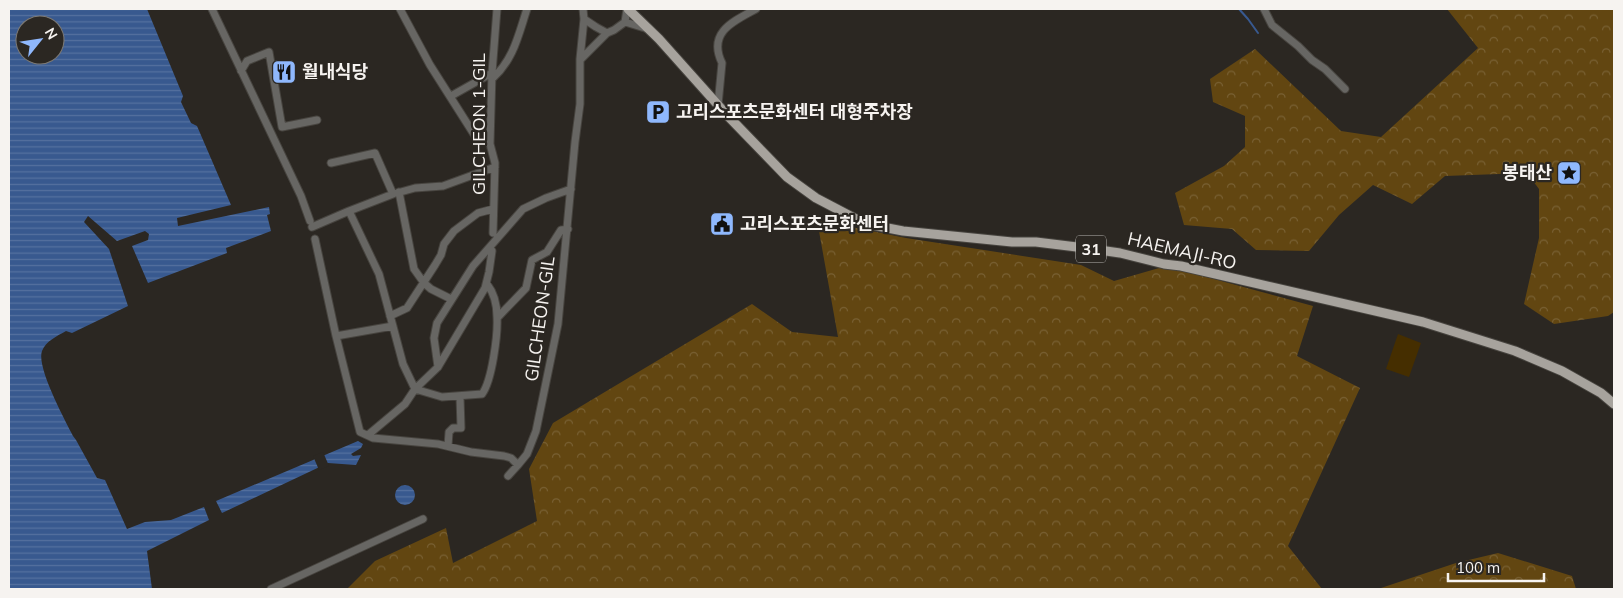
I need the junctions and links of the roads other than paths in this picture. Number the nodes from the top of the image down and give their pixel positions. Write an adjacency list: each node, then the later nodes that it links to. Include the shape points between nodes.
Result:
1 (212, 9): 14 (street)
2 (400, 9): 17 (street)
3 (497, 9): 15 (street, GILCHEON 1-GIL)
4 (526, 9): 15 (street, via 513,51 503,69)
5 (583, 9): 9 (street, GILCHEON-GIL)
6 (627, 9): 10 (street); 11 (main road, HAEMAJI-RO / 31)
7 (756, 9): 18 (street, via 720,33 719,57 722,63)
8 (1264, 9): 16 (street, via 1272,25 1326,69)
9 (584, 19): 12 (street); 13 (street, GILCHEON-GIL)
10 (625, 22): 11 (street); 12 (street)
11 (650, 30): 18 (main road, HAEMAJI-RO / 31)
12 (607, 33): 13 (street)
13 (580, 59): 23 (street, GILCHEON-GIL, via 580,104)
14 (241, 71): 19 (street, via 247,61 269,52 282,127); 26 (street, via 301,196 311,224)
15 (492, 76): 17 (street); 20 (street, GILCHEON 1-GIL)
16 (1345, 89)
17 (451, 96): 20 (street, via 477,140)
18 (718, 105): 41 (main road, HAEMAJI-RO / 31, via 787,177 816,198 872,225 1120,253 1423,322 1515,351 1570,375)
19 (317, 120)
20 (490, 144): 22 (street, GILCHEON 1-GIL)
21 (331, 163): 24 (street, via 375,152)
22 (495, 167): 24 (street, via 443,186); 25 (street, GILCHEON 1-GIL)
23 (571, 189): 27 (street, GILCHEON-GIL); 33 (street, via 523,209 492,242)
24 (396, 193): 26 (street); 31 (street, via 414,270)
25 (493, 209): 28 (street, GILCHEON 1-GIL); 31 (street, via 478,213 454,231)
26 (349, 211): 34 (street, via 379,274)
27 (568, 230): 35 (street, via 561,230 546,252 532,260 526,288); 44 (street, GILCHEON-GIL, via 558,324 544,396 536,431 527,454)
28 (493, 233)
29 (315, 239): 37 (street)
30 (492, 251): 32 (street)
31 (424, 283): 33 (street); 34 (street, via 407,308)
32 (487, 284): 35 (street, via 492,291); 38 (street)
33 (451, 299): 38 (street, via 435,330)
34 (390, 316): 36 (street)
35 (498, 317): 40 (street, via 486,388 482,394)
36 (393, 326): 37 (street); 39 (street, via 403,364)
37 (336, 336): 42 (street)
38 (438, 367): 39 (street)
39 (415, 389): 40 (street, via 442,397); 42 (street, via 405,404)
40 (460, 397): 43 (street, via 461,428 453,428 449,432)
41 (1614, 404)
42 (364, 433): 43 (street, via 373,438)
43 (448, 446): 44 (street, via 504,456)
44 (518, 465): 45 (street, GILCHEON-GIL)
45 (508, 476)
46 (423, 519): 47 (street)
47 (271, 589)

